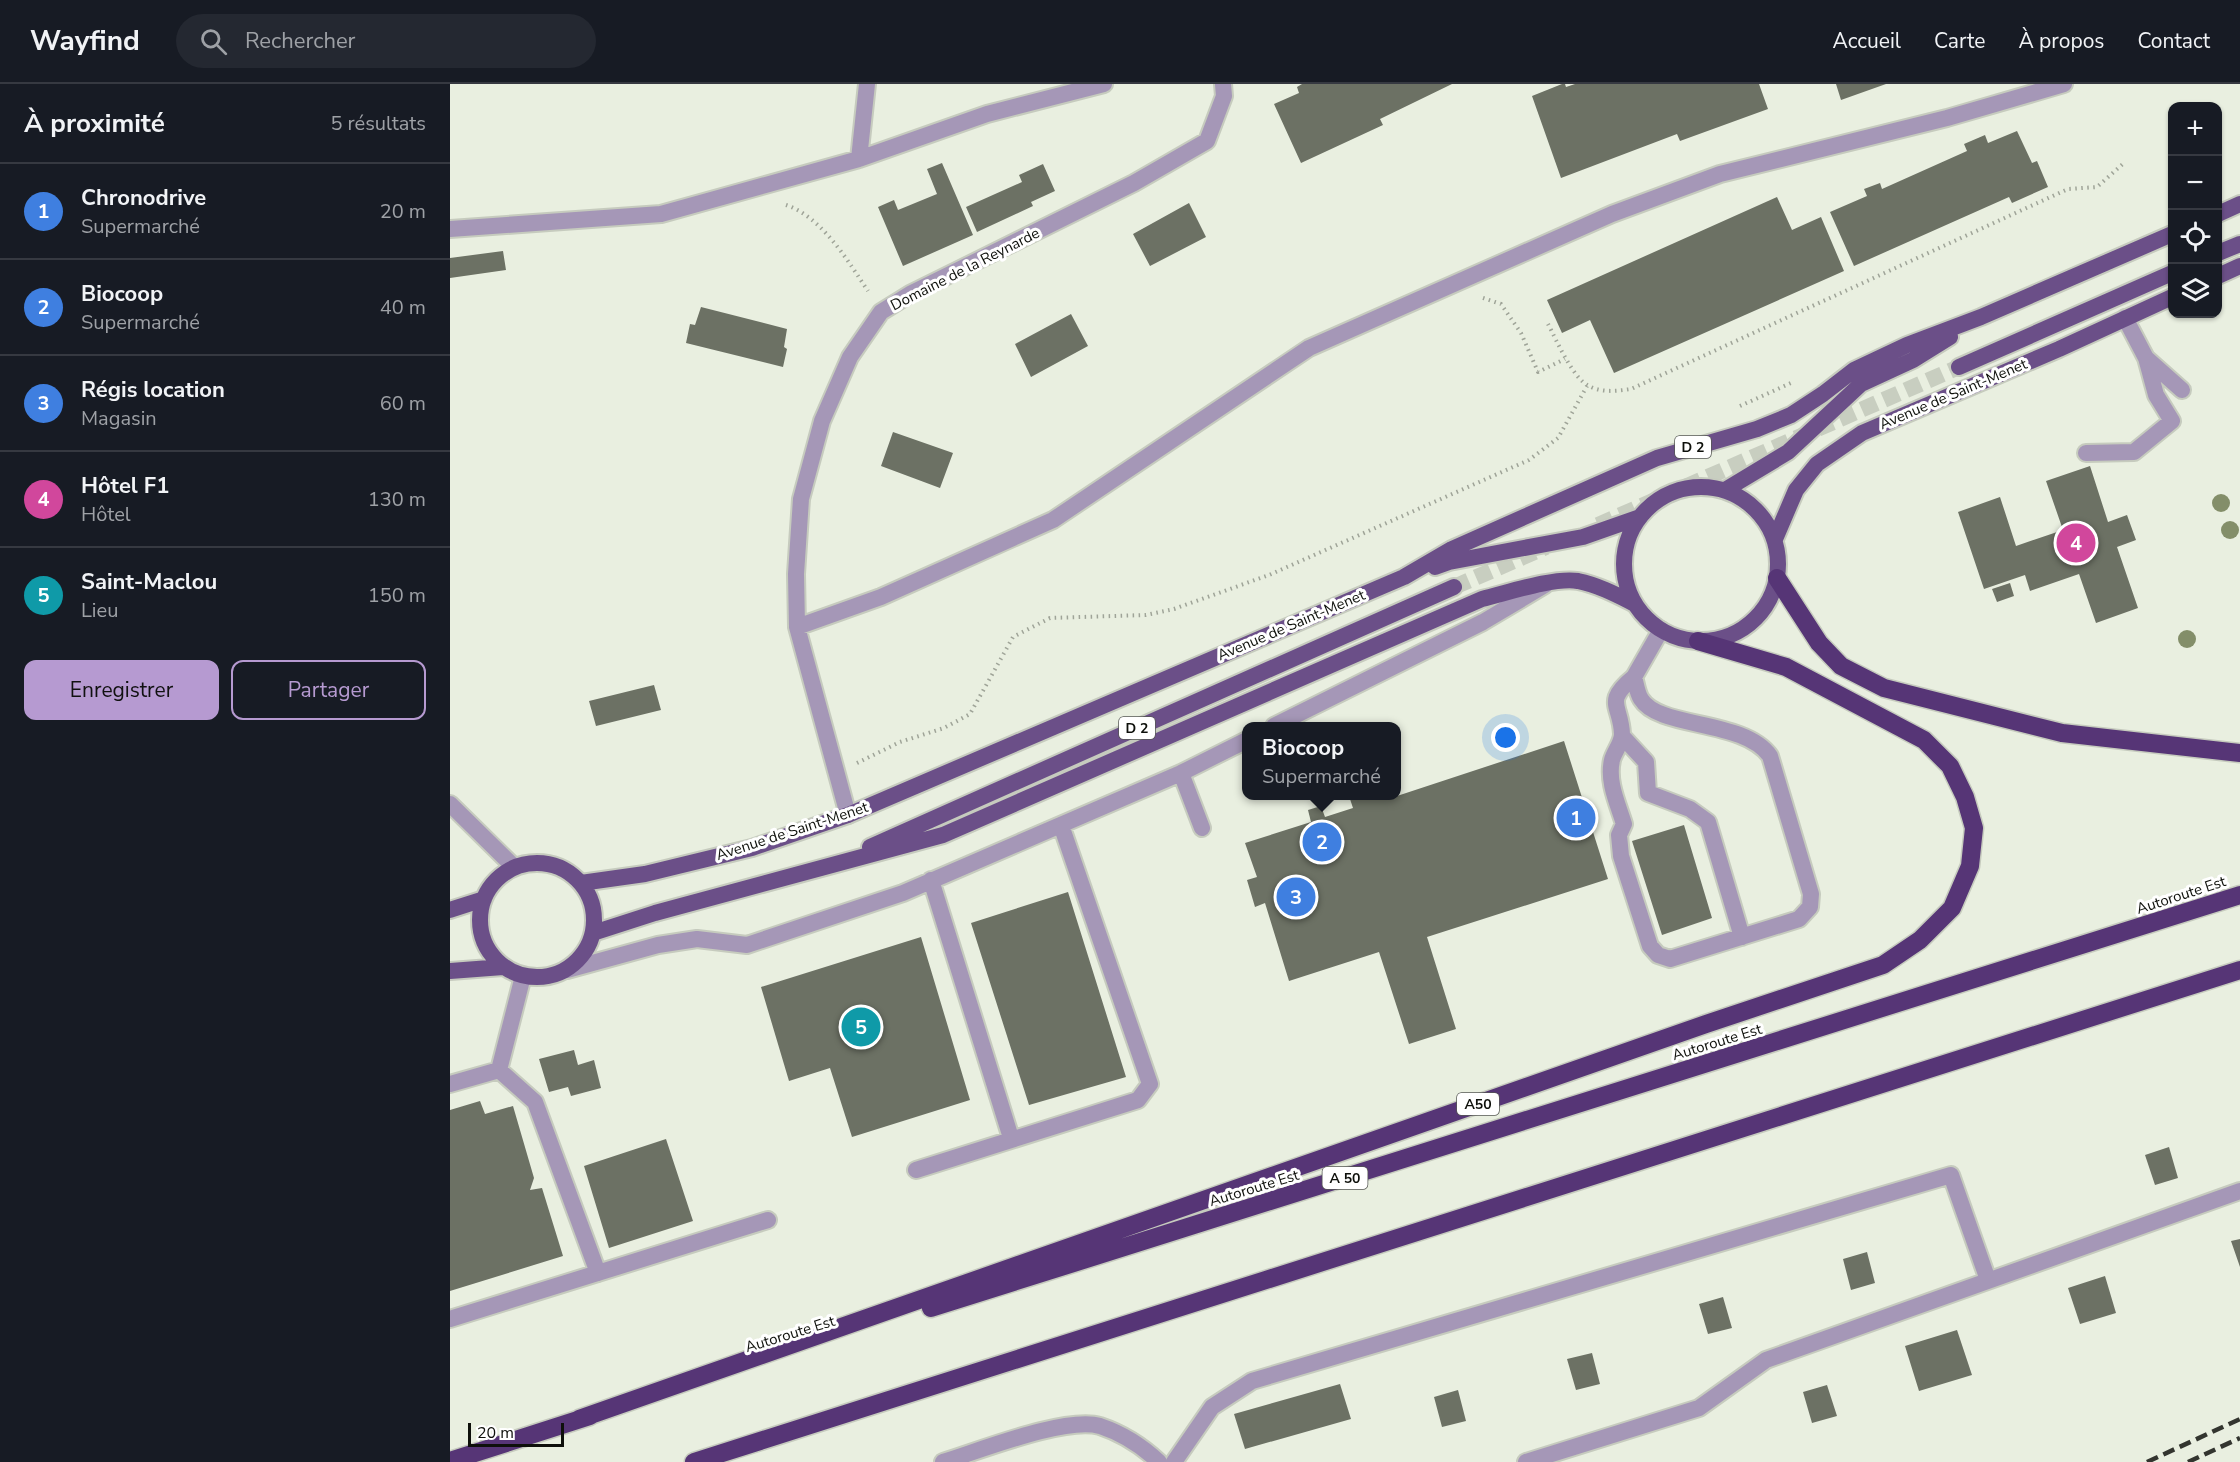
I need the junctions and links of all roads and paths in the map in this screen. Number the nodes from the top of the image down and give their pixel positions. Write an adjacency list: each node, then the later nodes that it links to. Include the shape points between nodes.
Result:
1 (867, 84): 5 (street)
2 (1104, 84): 5 (street, via 987,114)
3 (1223, 84): 19 (street, Domaine de la Reynarde, via 1224,96 1207,141 1134,183)
4 (2064, 84): 37 (street, via 1947,118 1720,174 1612,214 1309,348 1053,520 881,597)
5 (859, 159): 10 (street, via 661,214)
6 (2124, 163): 26 (path, via 2097,187 2068,189 1631,389 1610,392)
7 (779, 202): 19 (path, via 798,209 838,246)
8 (2240, 204): 9 (main road)
9 (2222, 212)
10 (450, 229)
11 (2168, 236): 20 (main road, Avenue de Saint-Menet / D 2)
12 (2240, 244): 13 (main road)
13 (2222, 252)
14 (2240, 266): 15 (main road)
15 (2222, 274)
16 (2168, 275): 25 (main road)
17 (1478, 296): 24 (path, via 1501,304 1521,333 1538,372)
18 (2168, 299): 21 (main road, Avenue de Saint-Menet)
19 (881, 312): 37 (street, Domaine de la Reynarde, via 850,357 822,420 801,499)
20 (1981, 317): 29 (main road, Avenue de Saint-Menet / D 2, via 1913,360 1861,384 1788,452); 32 (main road, Avenue de Saint-Menet / D 2, via 1854,370 1791,415 1657,458 1452,549)
21 (2125, 318): 23 (street); 31 (main road, Avenue de Saint-Menet, via 1843,444 1817,464 1796,490)
22 (1548, 324): 24 (path)
23 (2146, 358): 27 (street); 28 (street, via 2156,395 2172,421 2134,452)
24 (1565, 359): 26 (path)
25 (1959, 367)
26 (1587, 386): 45 (path, via 1558,438 1529,460 1269,575 1174,609 1146,615 1050,618 1013,637 970,714 944,728 900,742)
27 (2182, 390)
28 (2086, 453)
29 (1725, 490): 30 (main road, via 1678,490 1657,500); 31 (main road, via 1746,501 1763,518)
30 (1640, 516): 32 (main road, D 2, via 1583,537 1449,562); 36 (main road, via 1626,544 1625,575)
31 (1775, 539): 33 (main road, via 1779,559)
32 (1404, 577): 48 (main road, Avenue de Saint-Menet / D 2)
33 (1776, 578): 39 (main road, via 1767,605 1749,625 1725,638); 44 (highway, via 1818,643 1841,666 1884,688 2062,733)
34 (1549, 583): 36 (main road, D 2, via 1576,581); 41 (street, via 1483,622); 52 (main road, D 2, via 1482,599 943,835)
35 (1454, 587): 52 (main road, D 2)
36 (1635, 604): 38 (main road)
37 (797, 627): 45 (street, Domaine de la Reynarde)
38 (1661, 630): 39 (main road); 40 (street)
39 (1698, 641): 74 (highway, A50, via 1786,667 1924,740 1950,766 1974,828 1971,866 1952,908 1920,940 1883,964)
40 (1634, 676): 42 (street, via 1620,688 1615,707); 59 (street, via 1641,700 1655,712 1742,736 1763,746 1770,756 1811,894 1810,907 1799,919)
41 (1282, 722)
42 (1622, 736): 59 (street, via 1646,762 1648,793 1690,809 1708,822); 59 (street, via 1612,761 1612,788 1624,824 1620,835 1622,856 1650,946 1658,955 1670,959)
43 (1242, 742): 46 (street)
44 (2240, 753)
45 (838, 773): 48 (street, Domaine de la Reynarde)
46 (1181, 773): 49 (street); 50 (street)
47 (450, 804): 51 (street)
48 (848, 815): 54 (main road, Avenue de Saint-Menet / D 2, via 752,848 645,874)
49 (1061, 825): 53 (street); 67 (street, via 1150,1084 1138,1100)
50 (1202, 828)
51 (514, 867): 54 (main road, via 538,863 562,868); 56 (main road, via 496,880)
52 (820, 869): 58 (main road, D 2)
53 (931, 880): 61 (street, via 747,945 697,939 658,945); 67 (street)
54 (581, 883): 58 (main road, via 595,915)
55 (2240, 895): 74 (highway, Autoroute Est / A 50)
56 (484, 899): 57 (main road); 60 (main road, via 479,924 486,948)
57 (450, 910)
58 (593, 933): 61 (main road, via 584,954)
59 (1742, 937)
60 (502, 967): 62 (main road); 64 (main road)
61 (567, 970): 64 (main road, via 546,978)
62 (450, 971)
63 (2240, 971): 76 (highway)
64 (523, 976): 65 (street)
65 (499, 1070): 66 (street); 71 (street, via 535,1102)
66 (450, 1084)
67 (1011, 1138): 68 (street)
68 (916, 1170)
69 (2240, 1191): 72 (street)
70 (768, 1220): 71 (street)
71 (598, 1273): 73 (street)
72 (1988, 1280): 79 (street, via 1951,1175 1252,1381 1212,1407); 80 (street, via 1766,1360 1699,1408)
73 (450, 1319)
74 (579, 1419): 75 (highway, Autoroute Est / A 50)
75 (450, 1461)
76 (694, 1462)
77 (943, 1462): 78 (street, via 1061,1425 1099,1426 1145,1449)
78 (1160, 1462)
79 (1173, 1462)
80 (1526, 1462)

